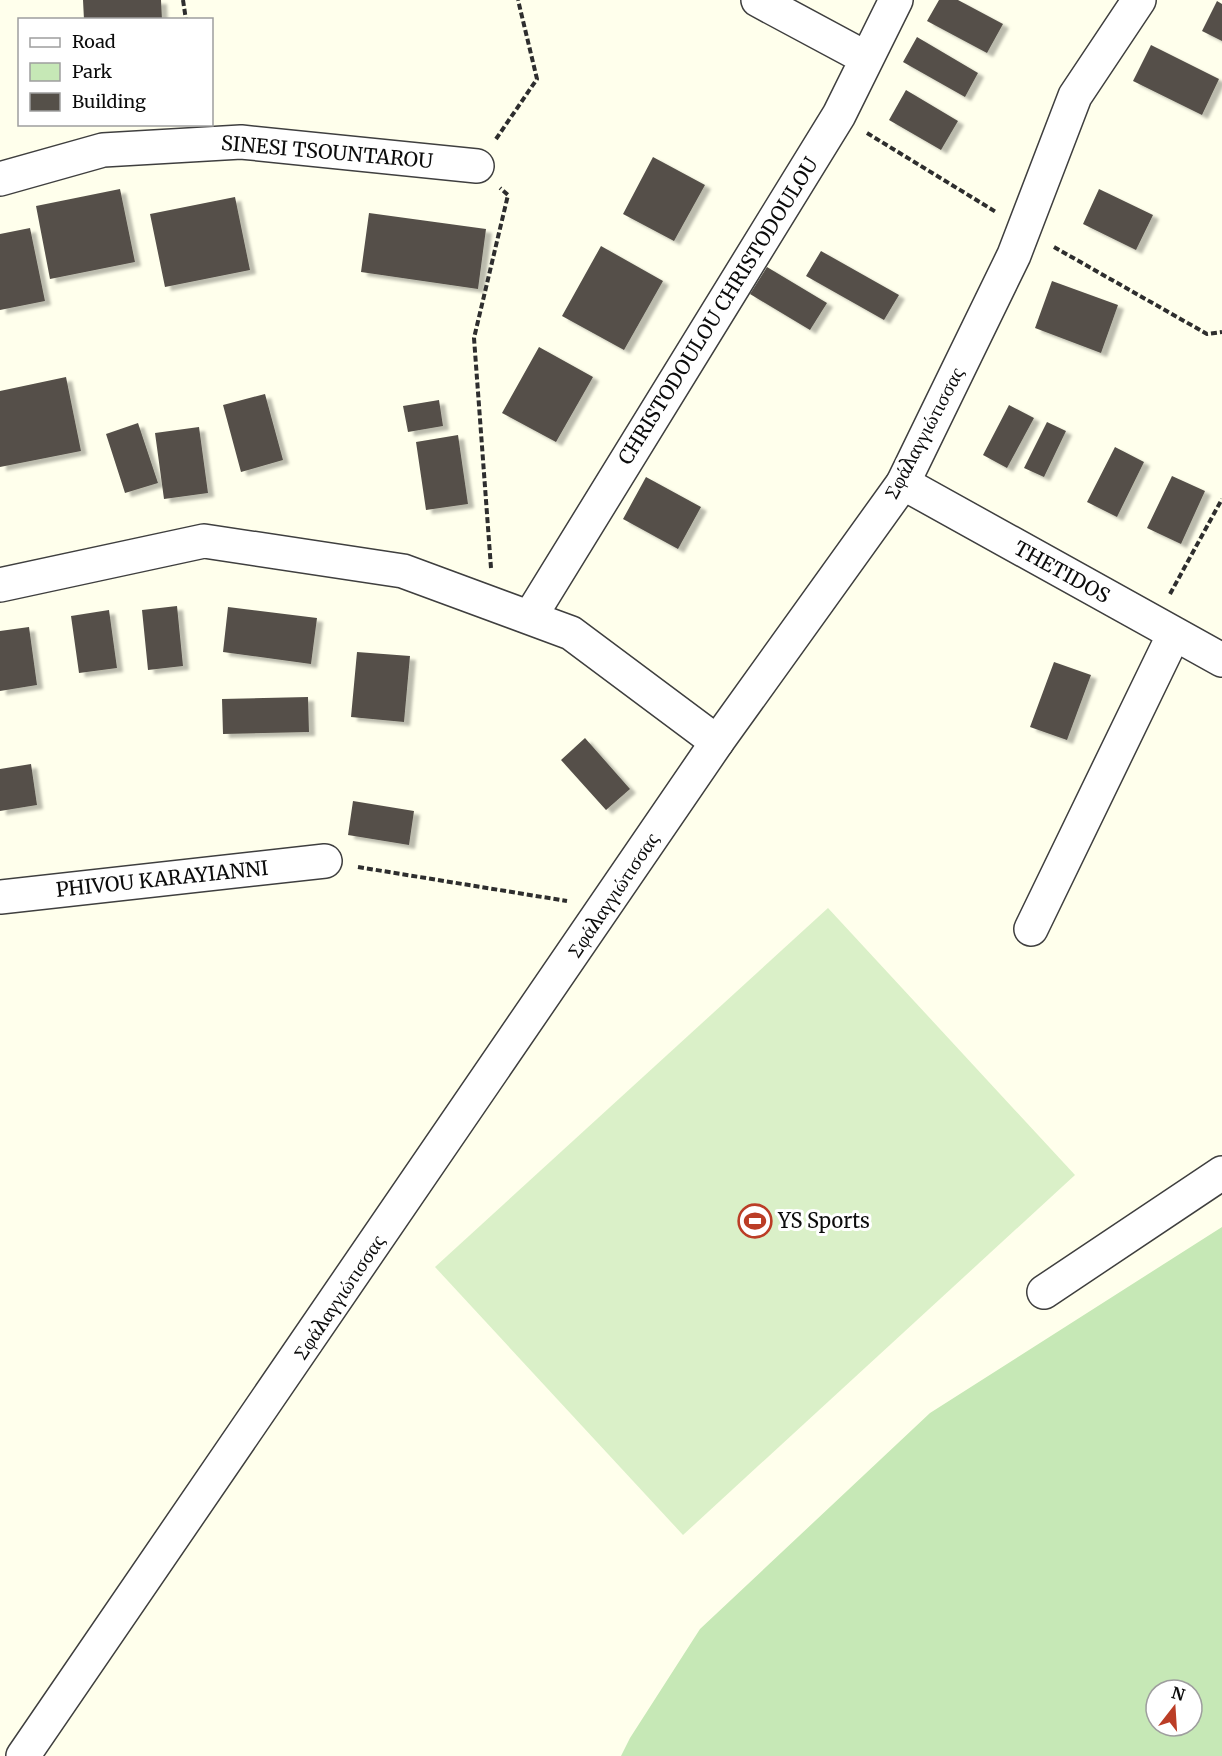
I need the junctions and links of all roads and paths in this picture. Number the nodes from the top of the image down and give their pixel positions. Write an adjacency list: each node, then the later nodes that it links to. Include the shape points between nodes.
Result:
1 (183, 0): 6 (path)
2 (518, 0): 9 (path, via 537,79)
3 (758, 0): 7 (street)
4 (896, 0): 7 (street, CHRISTODOULOU CHRISTODOULOU)
5 (1139, 0): 11 (street, Σφάλαγγιώτισσας, via 1075,96)
6 (186, 18)
7 (866, 58): 8 (street, CHRISTODOULOU CHRISTODOULOU)
8 (839, 115): 11 (path); 17 (street, CHRISTODOULOU CHRISTODOULOU)
9 (477, 166): 10 (street, SINESI TSOUNTAROU, via 241,142 103,150); 16 (path, via 508,195 474,338)
10 (0, 179)
11 (1023, 229): 12 (path, via 1207,334); 13 (street, Σφάλαγγιώτισσας)
12 (1222, 332)
13 (903, 483): 18 (street, THETIDOS); 20 (street, Σφάλαγγιώτισσας)
14 (1222, 499): 18 (path)
15 (0, 585): 16 (street, via 204,542 403,571)
16 (494, 604): 17 (street)
17 (530, 617): 20 (street, via 571,633)
18 (1164, 629): 19 (street, THETIDOS); 24 (street)
19 (1222, 660)
20 (717, 742): 23 (street, Σφάλαγγιώτισσας)
21 (325, 861): 22 (street, PHIVOU KARAYIANNI); 23 (path)
22 (0, 897)
23 (605, 907): 27 (street, Σφάλαγγιώτισσας)
24 (1031, 929)
25 (1222, 1173): 26 (street)
26 (1044, 1292)
27 (23, 1756)

